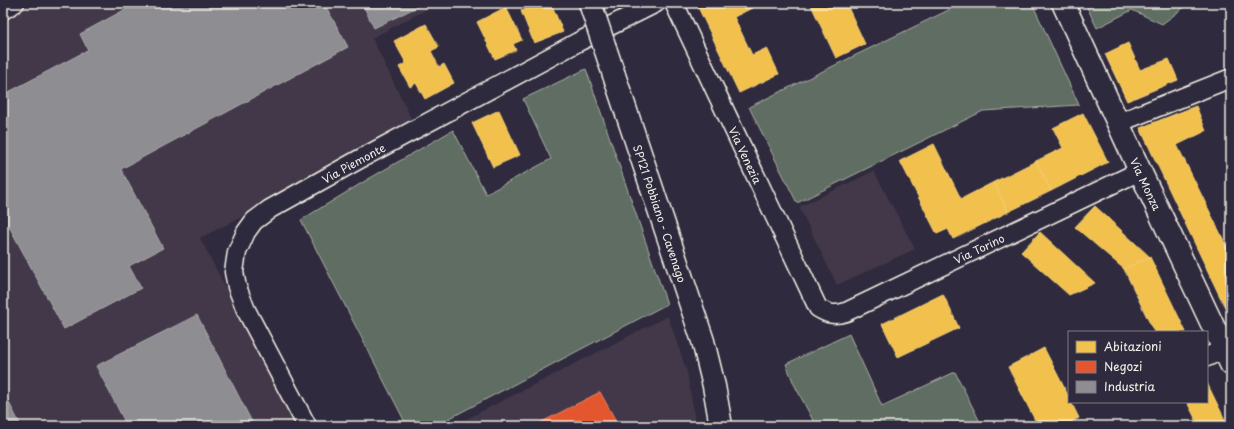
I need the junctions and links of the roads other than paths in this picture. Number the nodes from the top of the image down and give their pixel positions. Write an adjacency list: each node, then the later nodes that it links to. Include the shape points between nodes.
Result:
1 (15, 3): 6 (street)
2 (590, 3): 13 (main road, SP121 Pobbiano - Cavenago, bridge, via 703,341)
3 (656, 3): 12 (street, Via Piemonte, via 358,160 270,209 254,221 236,252 234,272 237,287 246,310)
4 (674, 3): 10 (street, Via Venezia)
5 (1063, 3): 8 (main road, Via Monza)
6 (3, 10)
7 (1231, 78): 8 (street)
8 (1118, 123): 9 (main road, Via Monza)
9 (1140, 171): 10 (street, Via Torino, via 846,312 828,314); 11 (main road, Via Monza)
10 (818, 308)
11 (1221, 356)
12 (307, 426)
13 (721, 426)

